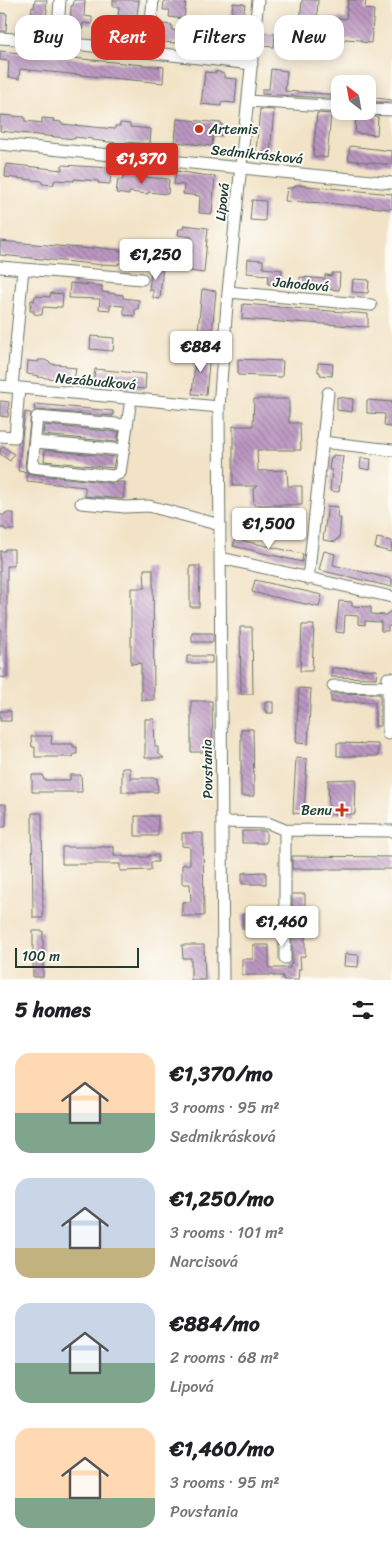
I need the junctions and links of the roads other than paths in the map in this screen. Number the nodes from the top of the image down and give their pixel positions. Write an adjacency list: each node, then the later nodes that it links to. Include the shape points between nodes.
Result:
1 (60, 0): 4 (street)
2 (152, 0): 5 (street)
3 (258, 0): 9 (street, Lipová)
4 (59, 15)
5 (151, 15)
6 (0, 38): 7 (street)
7 (15, 39)
8 (165, 54): 9 (street)
9 (252, 64): 10 (street, Lipová)
10 (248, 101): 11 (street); 15 (street, Lipová)
11 (331, 106)
12 (376, 109): 13 (street)
13 (392, 110)
14 (0, 144): 15 (street, Sedmikrásková)
15 (240, 168): 16 (street, Sedmikrásková); 20 (street, Lipová)
16 (392, 183)
17 (0, 267): 18 (street)
18 (23, 269): 19 (street); 22 (street)
19 (142, 279)
20 (228, 292): 21 (street, Jahodová); 25 (street, Lipová)
21 (371, 305)
22 (10, 387): 24 (street, Nezábudková); 27 (street, via 15,438)
23 (328, 392): 29 (street)
24 (131, 399): 25 (street, Nezábudková); 26 (street)
25 (219, 407): 33 (street, Lipová)
26 (127, 425): 28 (street, via 37,417); 30 (street)
27 (0, 436)
28 (35, 442): 30 (street); 30 (street, via 32,467 113,476 120,473)
29 (322, 442): 31 (street); 35 (street)
30 (123, 450)
31 (392, 450)
32 (81, 503): 33 (street, via 149,506)
33 (220, 525): 34 (street, Lipová)
34 (221, 558): 35 (street); 40 (street, Povstania)
35 (308, 579): 36 (street)
36 (392, 597)
37 (390, 682): 38 (street); 39 (street)
38 (334, 686)
39 (388, 734)
40 (223, 822): 41 (street, via 268,823); 44 (street, Povstania)
41 (285, 830): 42 (street); 43 (street)
42 (392, 831)
43 (285, 958)
44 (224, 980)

